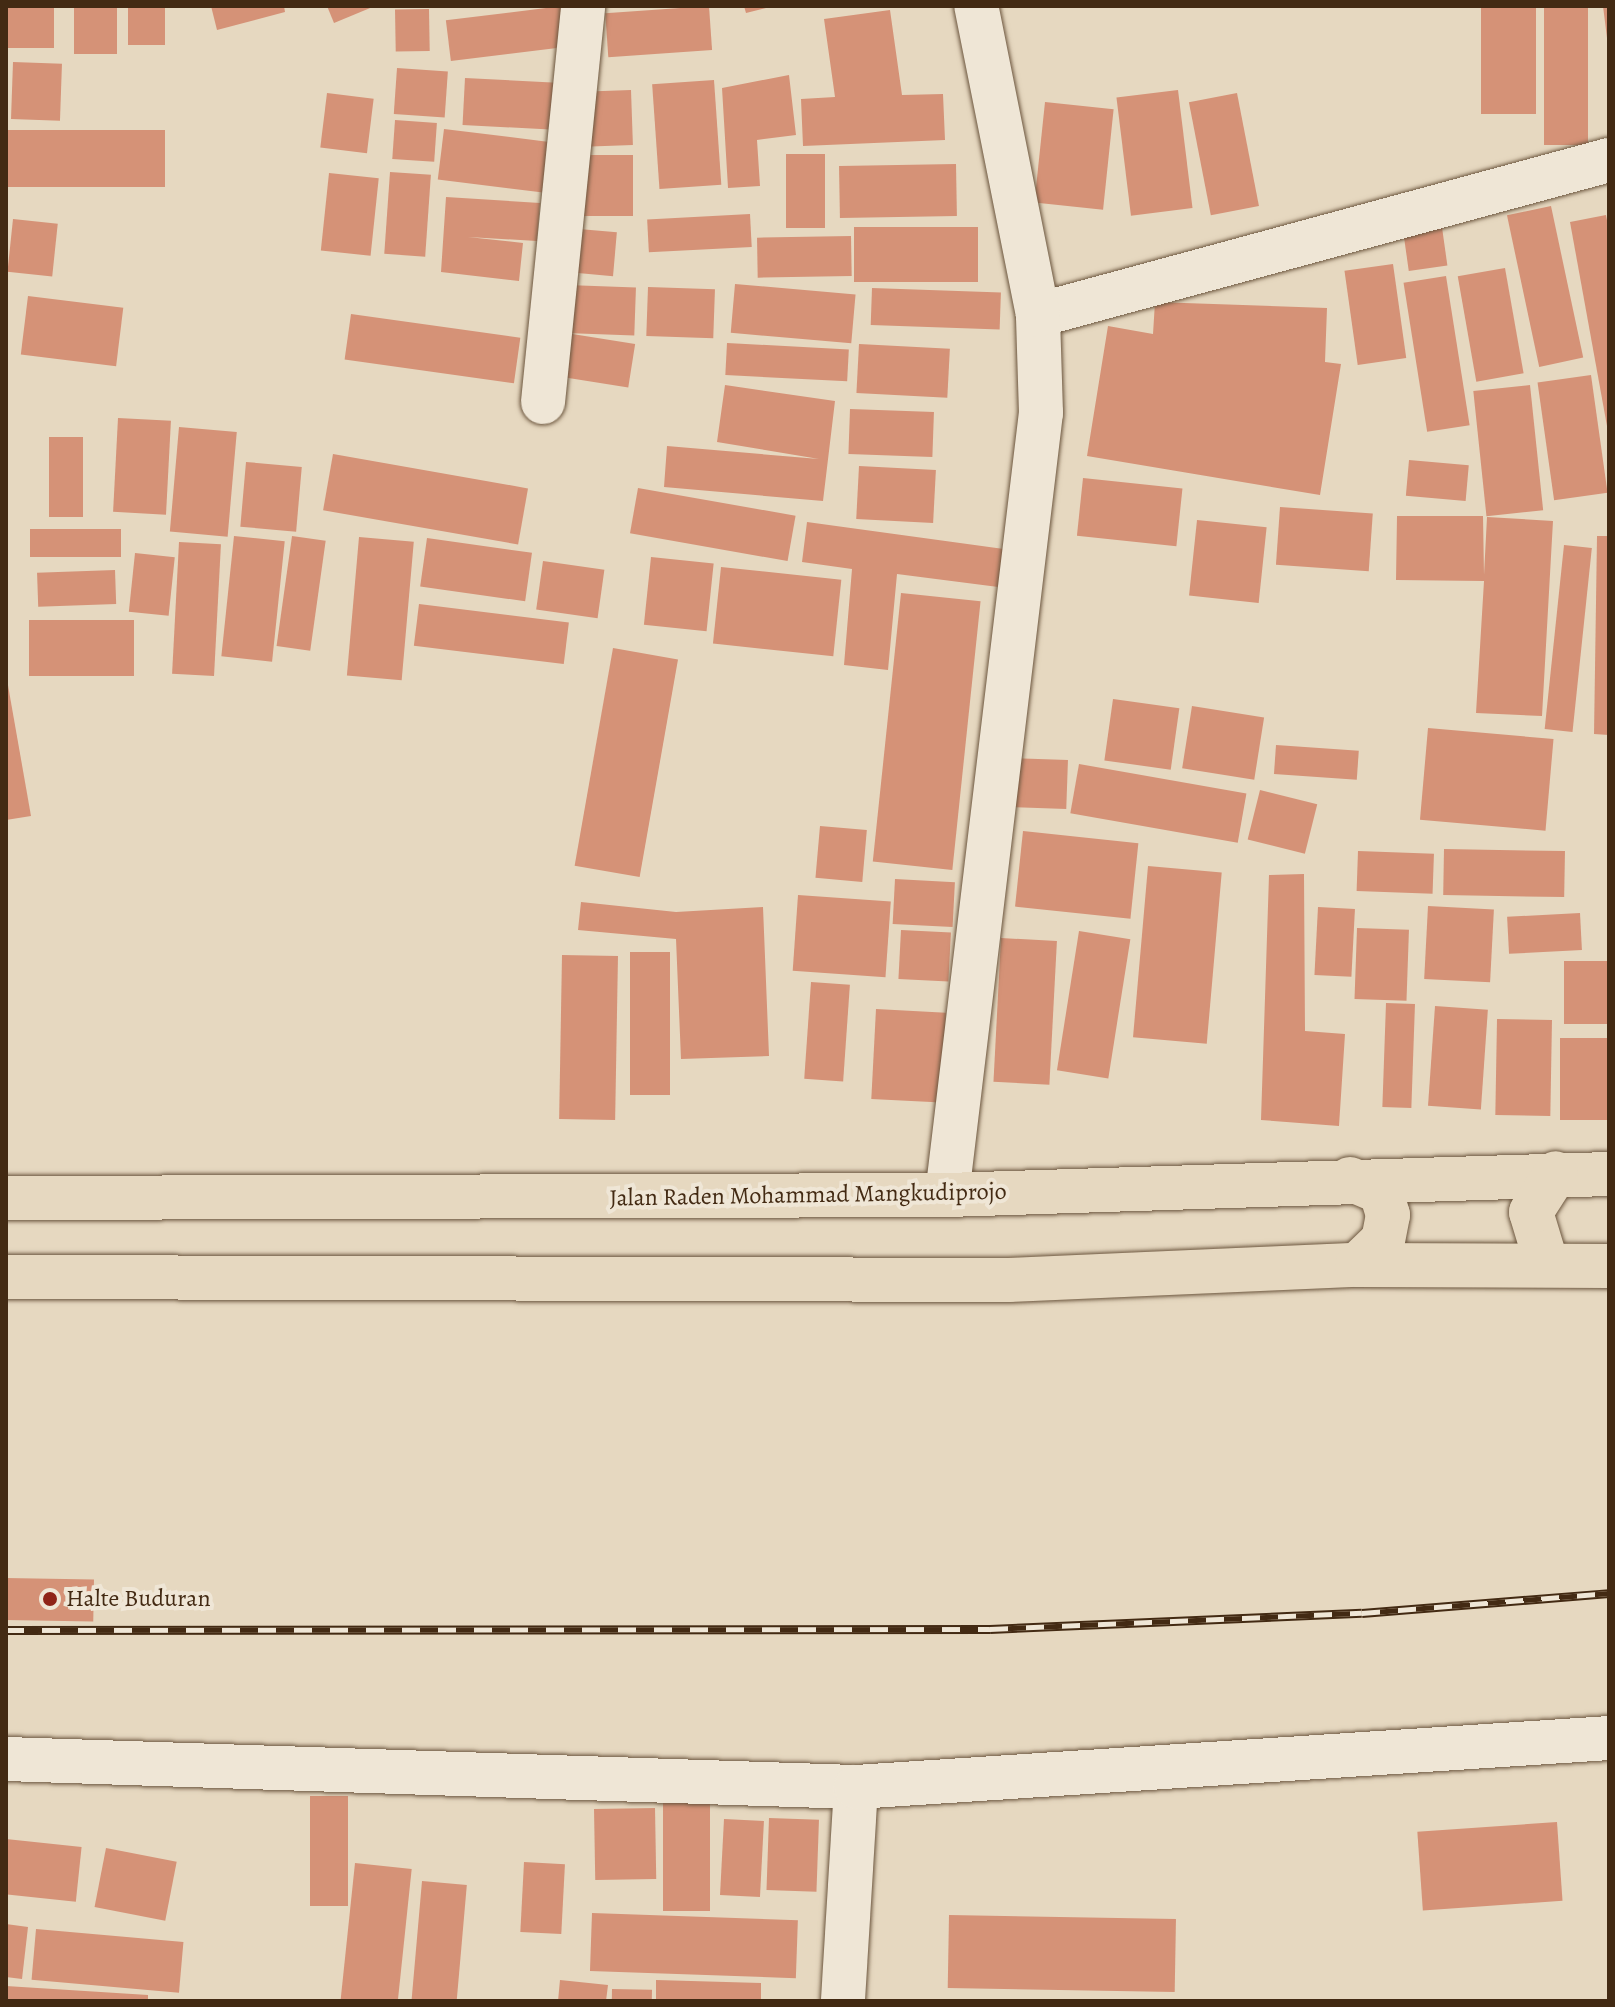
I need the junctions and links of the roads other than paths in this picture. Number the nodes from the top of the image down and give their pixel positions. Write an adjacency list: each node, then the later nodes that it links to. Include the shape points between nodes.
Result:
1 (583, 6): 5 (street)
2 (976, 6): 4 (street)
3 (1609, 160): 4 (street)
4 (1038, 315): 9 (street, via 1039,463)
5 (543, 402)
6 (1556, 1173): 7 (highway, Jalan Raden Mohammad Mangkudiprojo); 8 (highway, Jalan Raden Mohammad Mangkudiprojo); 12 (highway, via 1531,1212)
7 (1609, 1174)
8 (1350, 1179): 9 (highway, Jalan Raden Mohammad Mangkudiprojo); 11 (highway, via 1381,1192 1388,1215 1383,1240)
9 (947, 1195): 10 (highway, Jalan Raden Mohammad Mangkudiprojo)
10 (6, 1198)
11 (1357, 1265): 12 (highway); 14 (highway, via 993,1280)
12 (1547, 1265): 13 (highway)
13 (1609, 1266)
14 (6, 1277)
15 (1609, 1738): 17 (street)
16 (6, 1759): 17 (street)
17 (856, 1787): 18 (street)
18 (843, 2001)

